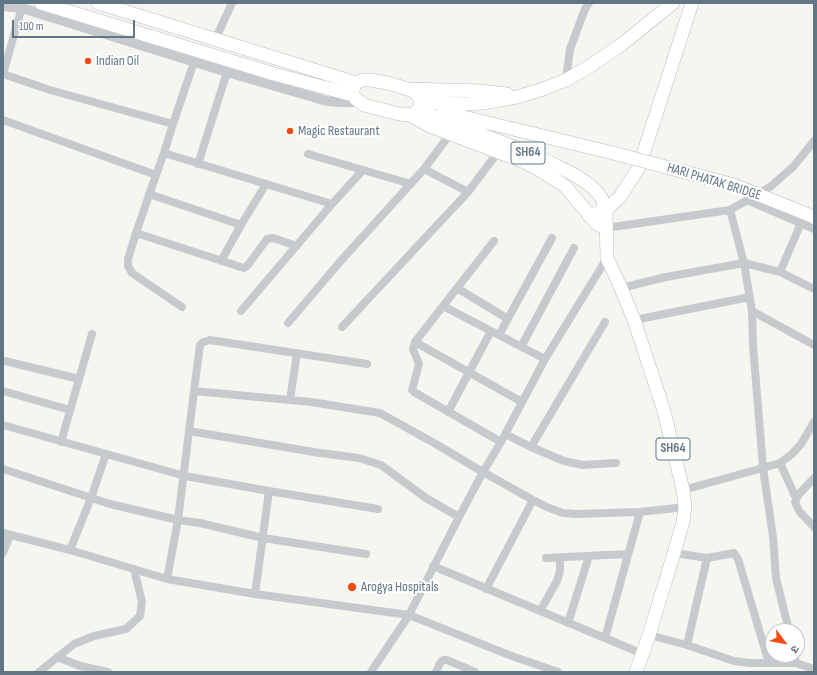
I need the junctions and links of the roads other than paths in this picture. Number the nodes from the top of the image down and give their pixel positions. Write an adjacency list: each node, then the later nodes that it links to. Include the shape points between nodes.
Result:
1 (42, 3): 11 (main road)
2 (98, 3): 6 (main road)
3 (232, 3): 10 (street)
4 (673, 3): 14 (main road, via 615,49)
5 (692, 3): 36 (main road, via 639,167 620,198)
6 (114, 5): 10 (main road)
7 (585, 5): 14 (street, via 570,49)
8 (3, 6): 9 (street)
9 (22, 6): 11 (street); 13 (street)
10 (215, 40): 16 (main road)
11 (197, 56): 12 (street); 16 (main road); 20 (street)
12 (227, 72): 16 (street, via 327,101 339,102); 26 (street)
13 (3, 74): 20 (street, via 50,90)
14 (566, 80): 17 (main road)
15 (408, 89): 16 (main road, via 362,80); 17 (main road, via 480,91); 18 (main road, via 416,93)
16 (356, 93): 18 (main road, via 381,110)
17 (517, 97): 18 (main road)
18 (417, 109): 21 (main road, SH64, via 432,127); 36 (main road, SH64, via 522,150 578,177 598,193); 39 (main road, HARI PHATAK BRIDGE, bridge, via 613,153 734,185)
19 (3, 120): 29 (street)
20 (173, 124): 24 (street)
21 (450, 134): 23 (main road, SH64); 27 (street)
22 (814, 141): 34 (street, via 794,167 770,187)
23 (498, 152): 32 (street); 38 (main road, SH64, via 538,169 565,186)
24 (164, 154): 26 (street); 29 (street)
25 (308, 154): 28 (street)
26 (198, 164): 30 (street)
27 (424, 169): 31 (street); 32 (street)
28 (363, 170): 31 (street); 35 (street)
29 (156, 175): 33 (street)
30 (266, 184): 35 (street); 41 (street)
31 (411, 184): 64 (street)
32 (468, 192): 65 (street)
33 (149, 194): 41 (street); 44 (street)
34 (747, 200): 37 (street); 40 (street)
35 (332, 204): 47 (street)
36 (606, 210): 38 (main road); 42 (main road, SH64)
37 (730, 210): 42 (street); 51 (street)
38 (589, 216): 42 (main road, SH64)
39 (814, 218)
40 (801, 223): 43 (street); 52 (street)
41 (241, 225): 50 (street)
42 (606, 228): 49 (main road, SH64)
43 (814, 229)
44 (136, 233): 50 (street); 58 (street, via 128,259 132,273)
45 (552, 238): 61 (street)
46 (494, 241): 53 (street)
47 (297, 246): 50 (street, via 273,238 267,239 246,267); 59 (street)
48 (574, 248): 70 (street)
49 (607, 258): 54 (main road, SH64); 72 (street)
50 (222, 261)
51 (744, 263): 52 (street); 54 (street); 56 (street)
52 (780, 272): 55 (street)
53 (457, 288): 57 (street); 61 (street)
54 (621, 288): 62 (main road, SH64)
55 (814, 289)
56 (750, 297): 60 (street); 62 (street)
57 (443, 306): 66 (street); 68 (street)
58 (182, 307)
59 (240, 311)
60 (752, 311): 69 (street); 93 (street)
61 (508, 319): 66 (street)
62 (634, 320): 98 (main road, SH64, via 664,411)
63 (605, 322): 89 (street)
64 (288, 323)
65 (342, 327)
66 (495, 333): 70 (street); 75 (street)
67 (92, 334): 76 (street)
68 (415, 342): 75 (street); 82 (street, via 413,349 419,364 412,390)
69 (814, 345)
70 (521, 346): 72 (street)
71 (298, 353): 74 (street); 78 (street, via 210,340 203,342 200,345); 79 (street)
72 (545, 359): 80 (street)
73 (5, 360): 76 (street)
74 (367, 364)
75 (469, 373): 80 (street); 82 (street)
76 (79, 379): 81 (street)
77 (3, 390): 81 (street)
78 (194, 391): 79 (street); 85 (street)
79 (290, 400): 95 (street, via 380,414)
80 (522, 402): 86 (street)
81 (70, 410): 87 (street)
82 (448, 412): 88 (street)
83 (814, 422): 92 (street, via 801,444)
84 (3, 425): 87 (street)
85 (189, 431): 96 (street); 106 (street, via 366,460 381,465 426,498)
86 (505, 434): 88 (street); 89 (street)
87 (60, 442): 90 (street)
88 (501, 442): 95 (street)
89 (531, 447): 91 (street, via 564,461 583,465)
90 (106, 454): 96 (street); 100 (street)
91 (616, 463)
92 (780, 463): 93 (street); 101 (street)
93 (763, 468): 98 (street); 128 (street, via 776,578)
94 (3, 469): 100 (street)
95 (483, 472): 102 (street); 106 (street)
96 (185, 476): 99 (street); 107 (street)
97 (814, 478): 101 (street)
98 (683, 490): 103 (main road, SH64)
99 (269, 491): 104 (street); 110 (street)
100 (91, 498): 107 (street); 111 (street)
101 (796, 498): 108 (street, via 799,511)
102 (533, 500): 105 (street, via 563,513); 123 (street)
103 (685, 507): 105 (street); 113 (main road, SH64)
104 (378, 509)
105 (640, 512): 115 (street)
106 (459, 517): 120 (street)
107 (178, 520): 110 (street); 122 (street)
108 (814, 527)
109 (6, 534): 111 (street); 112 (street)
110 (263, 538): 114 (street); 124 (street)
111 (70, 550): 121 (street)
112 (3, 553)
113 (674, 553): 119 (street); 129 (main road, SH64)
114 (366, 554)
115 (628, 554): 116 (street); 130 (street)
116 (589, 556): 118 (street); 127 (street)
117 (546, 558): 118 (street)
118 (560, 558): 125 (street, via 557,581)
119 (706, 558): 131 (street); 132 (street, via 730,553 736,555)
120 (433, 566): 123 (street); 126 (street)
121 (134, 569): 122 (street); 134 (street, via 142,602 140,616 126,629 94,636 74,644)
122 (167, 579): 124 (street)
123 (486, 589): 125 (street)
124 (255, 594): 126 (street)
125 (540, 611): 127 (street)
126 (409, 615): 141 (street); 144 (street)
127 (568, 623): 130 (street)
128 (787, 623)
129 (649, 635): 131 (street); 133 (main road, SH64)
130 (605, 638): 133 (street)
131 (687, 645): 135 (street, via 734,661)
132 (765, 650)
133 (643, 654): 145 (main road, SH64)
134 (57, 657): 137 (street); 139 (street)
135 (765, 663)
136 (803, 663): 138 (street)
137 (78, 669): 140 (street)
138 (814, 669)
139 (39, 672)
140 (108, 672)
141 (371, 672)
142 (436, 672): 143 (street, via 443,660)
143 (475, 672)
144 (558, 672)
145 (636, 672)

